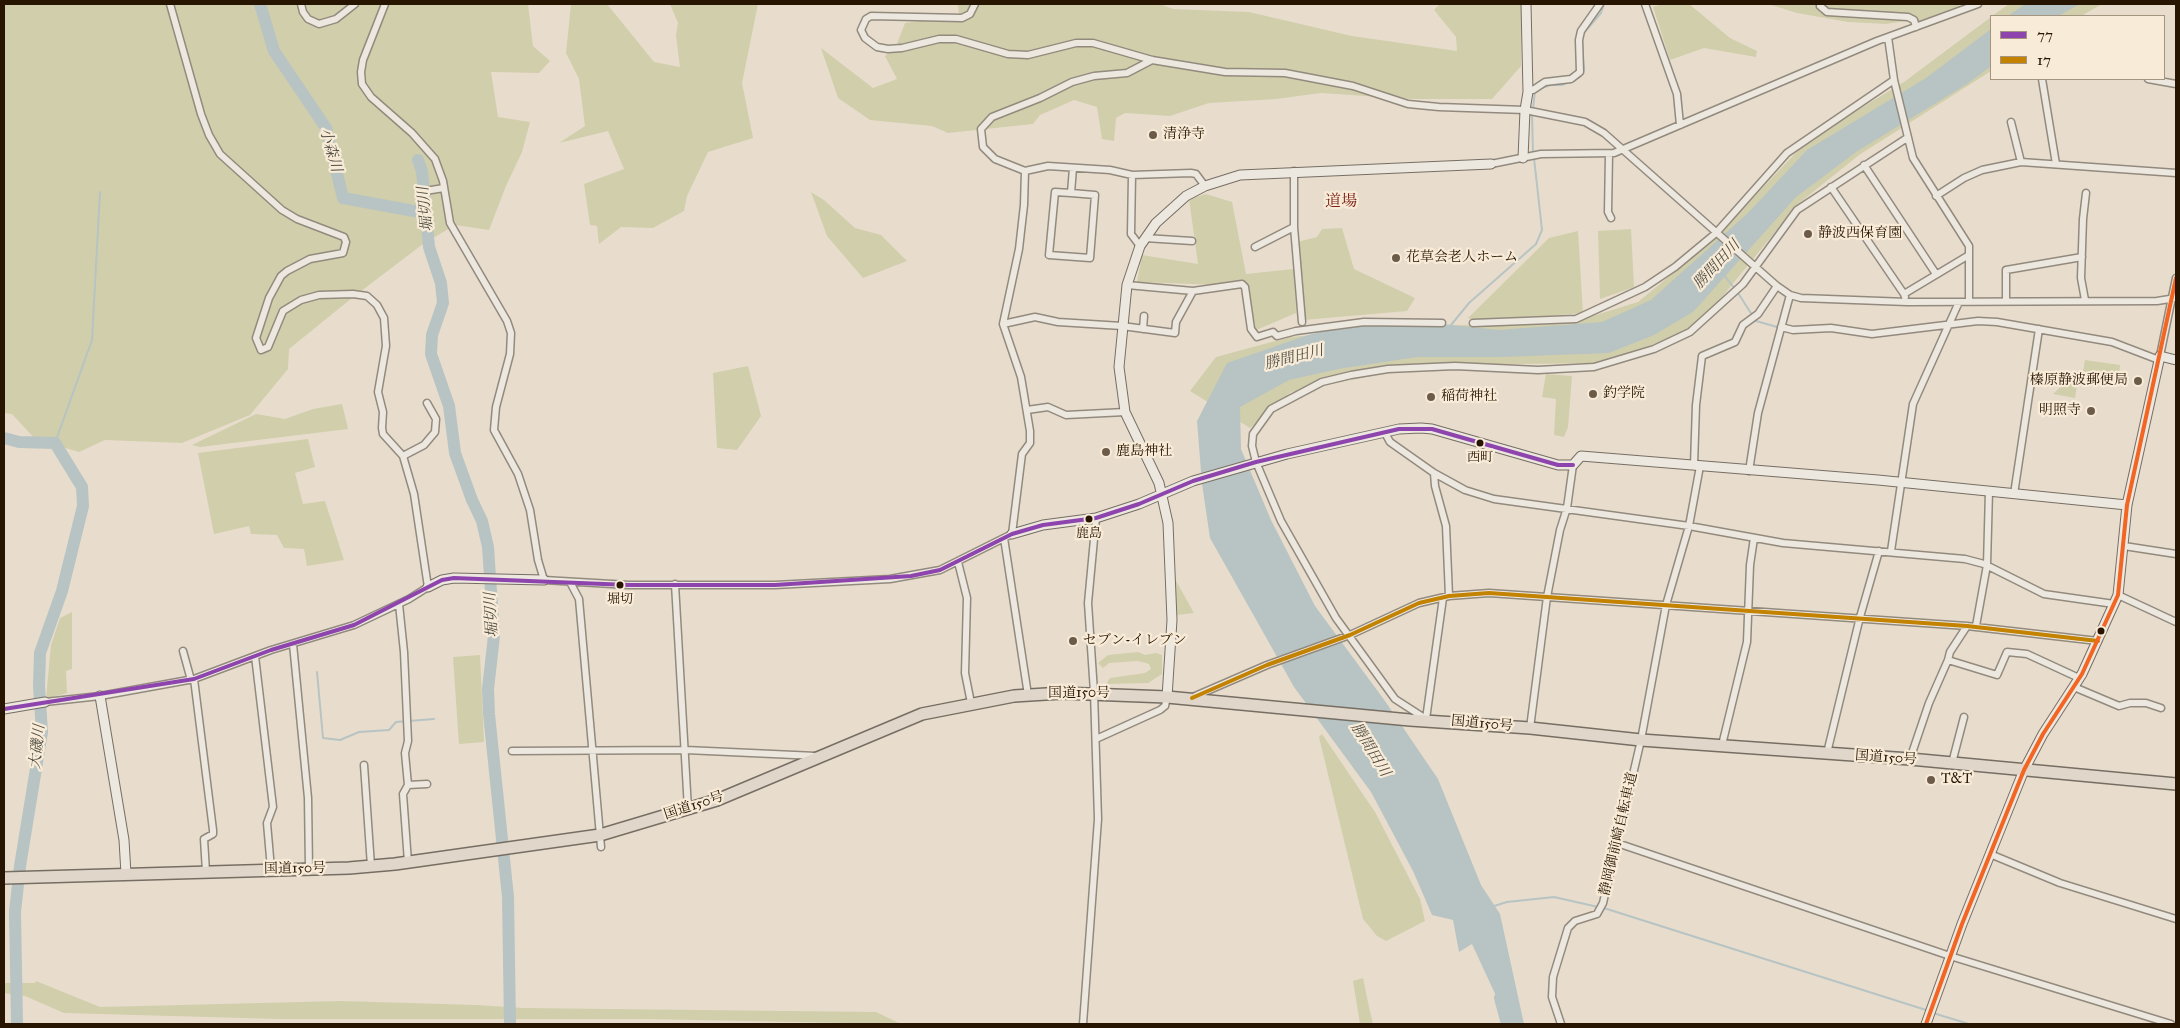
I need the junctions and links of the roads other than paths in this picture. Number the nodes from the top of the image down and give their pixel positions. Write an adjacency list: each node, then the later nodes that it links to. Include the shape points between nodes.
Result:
1 (170, 4): 80 (street, via 201,114 220,154 282,210 344,237 346,242 343,252 310,259 287,270 275,284 256,338 261,350 268,347 283,310 296,301 319,295 367,296 384,318 386,346 378,392 383,434)
2 (301, 4): 3 (street, via 308,19 319,24 336,19)
3 (356, 4)
4 (385, 4): 37 (street, via 364,60 362,84 371,97 430,152)
5 (975, 4): 13 (street, via 970,14 962,18 871,16 866,19 862,30 865,38 877,47 888,49 956,39 1008,54 1028,55 1076,43 1093,43)
6 (1526, 4): 18 (street)
7 (1600, 4): 18 (street, via 1581,31 1580,72 1570,79 1545,82 1533,90)
8 (1645, 4): 21 (street, via 1677,94)
9 (1821, 4): 11 (street, via 1827,12 1908,16)
10 (1978, 4): 11 (street)
11 (1916, 27): 12 (street)
12 (1888, 37): 14 (street); 21 (street)
13 (1152, 60): 19 (street, via 1225,72 1285,74 1353,86 1408,104); 31 (street, via 1127,73 1072,82 986,121 980,135 983,147 995,159)
14 (1894, 80): 22 (street); 44 (street, via 1786,153)
15 (2042, 80): 28 (street)
16 (2154, 80): 17 (street)
17 (2176, 84)
18 (1528, 89): 19 (street)
19 (1526, 110): 23 (street, via 1585,122); 25 (street)
20 (2012, 122): 26 (street)
21 (1680, 125): 23 (street)
22 (1906, 136): 29 (street); 41 (street, via 1913,158)
23 (1622, 149): 24 (street); 44 (street)
24 (1609, 154): 25 (street); 42 (street, via 1608,212)
25 (1526, 157): 27 (street)
26 (2021, 162): 28 (street); 41 (street, via 1982,170)
27 (1491, 164): 32 (street)
28 (2056, 164): 33 (street)
29 (1864, 165): 36 (street); 51 (street)
30 (1073, 168): 31 (street, via 1048,166); 34 (street); 39 (street)
31 (1025, 171): 68 (street, via 1019,249)
32 (1294, 171): 35 (street, via 1240,175); 43 (street)
33 (2176, 173)
34 (1132, 175): 35 (street, via 1191,173 1196,174); 46 (street, via 1131,234)
35 (1205, 186): 46 (street, via 1172,207)
36 (1831, 187): 50 (street, via 1797,210); 56 (street)
37 (444, 188): 38 (street); 102 (street, via 450,223 472,257 511,333 510,354 493,423 497,437 518,474 530,510)
38 (425, 191)
39 (1071, 193): 39 (street, via 1095,195 1090,258 1049,255 1055,192)
40 (2086, 193): 49 (street)
41 (1936, 196): 48 (street, via 1968,246)
42 (1611, 218)
43 (1294, 227): 47 (street); 65 (street)
44 (1716, 233): 50 (street); 67 (street, via 1645,287 1576,319)
45 (1192, 241): 46 (street)
46 (1143, 242): 53 (street)
47 (1255, 247)
48 (1969, 254): 51 (street); 63 (street)
49 (2082, 257): 59 (street); 60 (street, via 2006,270)
50 (1756, 268): 54 (street); 81 (street, via 1739,288 1690,332 1654,349 1594,367 1388,369 1322,382 1271,409 1260,422 1253,434)
51 (1936, 274): 56 (street)
52 (2176, 278): 58 (street)
53 (1127, 285): 55 (street); 70 (street)
54 (1777, 286): 57 (street); 83 (street, 静岡御前崎自転車道, via 1758,314 1743,324 1735,342 1702,356 1696,405)
55 (1192, 291): 66 (street, via 1242,284 1251,329 1257,337 1273,332 1277,336 1369,322); 73 (street, via 1176,322 1175,334)
56 (1904, 294): 61 (street)
57 (1790, 295): 61 (street, via 1812,300); 71 (street)
58 (2174, 298): 59 (street); 74 (street)
59 (2085, 300): 60 (street)
60 (2006, 301): 63 (street)
61 (1907, 302): 62 (street)
62 (1959, 302): 63 (street); 69 (street)
63 (1969, 302)
64 (1144, 316): 73 (street)
65 (1302, 322)
66 (1442, 323)
67 (1473, 323)
68 (1003, 324): 70 (street, via 1035,317 1058,322); 77 (street, via 1021,377)
69 (1948, 325): 71 (street, via 1872,334 1831,328); 72 (street, via 1978,321); 86 (street, via 1913,404)
70 (1122, 326): 73 (street); 78 (street, via 1119,367)
71 (1781, 328): 84 (street, via 1758,413)
72 (2040, 329): 74 (street, via 2112,342); 89 (street)
73 (1143, 330)
74 (2160, 358): 75 (street); 90 (street)
75 (2176, 360)
76 (427, 403): 80 (street, via 436,419 435,432 424,445)
77 (1027, 410): 78 (street, via 1048,407 1066,415); 94 (street, via 1030,442 1022,454)
78 (1125, 412): 88 (street)
79 (1385, 433): 81 (street); 82 (street, via 1399,429 1432,429 1558,465); 85 (street, via 1390,442)
80 (403, 456): 105 (street, via 414,494)
81 (1254, 463): 88 (street); 117 (street, via 1294,546)
82 (1572, 465): 83 (street, via 1581,456); 91 (street)
83 (1697, 466): 84 (street); 93 (street, 静岡御前崎自転車道)
84 (1749, 471): 86 (street)
85 (1434, 473): 91 (street, via 1465,490 1494,499); 107 (street, via 1434,486 1446,526)
86 (1899, 484): 87 (street); 98 (street)
87 (1989, 491): 89 (street); 101 (street)
88 (1162, 494): 92 (street); 129 (street, via 1168,524 1172,620)
89 (2014, 494): 90 (street)
90 (2127, 505): 96 (street)
91 (1567, 508): 93 (street); 108 (street)
92 (1096, 518): 94 (street, via 1043,525); 126 (street, via 1088,603)
93 (1690, 526): 95 (street); 111 (street, 静岡御前崎自転車道)
94 (1008, 536): 100 (street); 127 (street)
95 (1754, 538): 97 (street); 112 (street)
96 (2124, 546): 99 (street); 106 (street)
97 (1879, 551): 98 (street); 113 (street)
98 (1891, 551): 101 (street, via 1965,559)
99 (2176, 554)
100 (958, 562): 104 (street, via 940,570 882,580); 132 (street, via 967,598 966,673)
101 (1987, 565): 110 (street, via 2044,594); 116 (street)
102 (544, 580): 103 (street); 105 (street, via 454,578)
103 (570, 582): 104 (street); 141 (street, via 579,599)
104 (675, 584): 142 (street)
105 (428, 587): 109 (street)
106 (2118, 595): 110 (street); 114 (street)
107 (1446, 597): 108 (street, via 1489,593); 117 (street, via 1418,603); 136 (street)
108 (1547, 597): 111 (street); 137 (street)
109 (398, 604): 119 (street, via 354,625); 152 (street, via 404,652)
110 (2114, 604): 118 (street)
111 (1666, 605): 112 (street); 139 (street, 静岡御前崎自転車道)
112 (1748, 609): 113 (street); 140 (street, via 1747,642)
113 (1860, 617): 115 (street); 144 (street)
114 (2176, 622)
115 (1967, 626): 116 (street); 122 (street)
116 (1976, 626): 118 (street)
117 (1347, 636): 130 (street); 136 (street, via 1395,699)
118 (2098, 641): 123 (street)
119 (293, 644): 121 (street); 161 (street, via 308,798)
120 (183, 650): 124 (street)
121 (255, 656): 124 (street); 160 (street, via 274,807 267,823)
122 (1948, 660): 123 (street, via 1998,675 2007,652 2027,654); 146 (street)
123 (2079, 678): 125 (street)
124 (192, 680): 128 (street); 162 (street, via 213,830 213,834 204,838)
125 (2074, 687): 133 (street, via 2118,706 2130,703); 149 (street)
126 (1094, 692): 127 (highway, 国道150号); 129 (highway, 国道150号); 138 (street)
127 (1028, 695): 132 (highway, 国道150号)
128 (100, 696): 131 (street); 163 (street, via 124,840)
129 (1167, 696): 130 (highway, 国道150号); 138 (street, via 1165,706 1160,710)
130 (1190, 698): 136 (highway, 国道150号)
131 (45, 702): 134 (street)
132 (971, 703): 145 (highway, 国道150号, via 922,714)
133 (2161, 708)
134 (4, 709)
135 (1964, 716): 147 (street)
136 (1426, 719): 137 (highway, 国道150号)
137 (1530, 728): 139 (highway, 国道150号)
138 (1096, 739): 168 (street, via 1098,819)
139 (1641, 740): 140 (highway, 国道150号); 155 (street, 静岡御前崎自転車道)
140 (1722, 745): 144 (highway, 国道150号)
141 (593, 750): 142 (street); 143 (street); 154 (street)
142 (686, 750): 145 (street); 153 (street)
143 (512, 751)
144 (1827, 753): 146 (highway, 国道150号)
145 (817, 756): 153 (highway, 国道150号, via 717,800)
146 (1910, 759): 147 (highway, 国道150号)
147 (1952, 763): 149 (highway, 国道150号)
148 (364, 765): 159 (street)
149 (2024, 770): 151 (highway, 国道150号); 157 (street)
150 (426, 784): 152 (street)
151 (2176, 784)
152 (408, 785): 158 (street, via 403,794)
153 (688, 809): 154 (highway, 国道150号)
154 (600, 835): 156 (street); 158 (highway, 国道150号)
155 (1617, 843): 166 (street); 169 (street, 静岡御前崎自転車道, via 1600,911 1594,917 1575,921 1566,932 1552,984 1552,997)
156 (601, 847)
157 (1990, 854): 165 (street, via 2060,883); 166 (street)
158 (408, 862): 159 (highway, 国道150号)
159 (370, 866): 161 (highway, 国道150号)
160 (271, 869): 161 (highway, 国道150号); 162 (highway, 国道150号)
161 (309, 869)
162 (206, 872): 163 (highway, 国道150号)
163 (126, 874): 164 (highway, 国道150号)
164 (4, 878)
165 (2176, 919)
166 (1950, 956): 167 (street); 170 (street)
167 (1929, 1016)
168 (1083, 1024)
169 (1560, 1024)
170 (2171, 1024)

